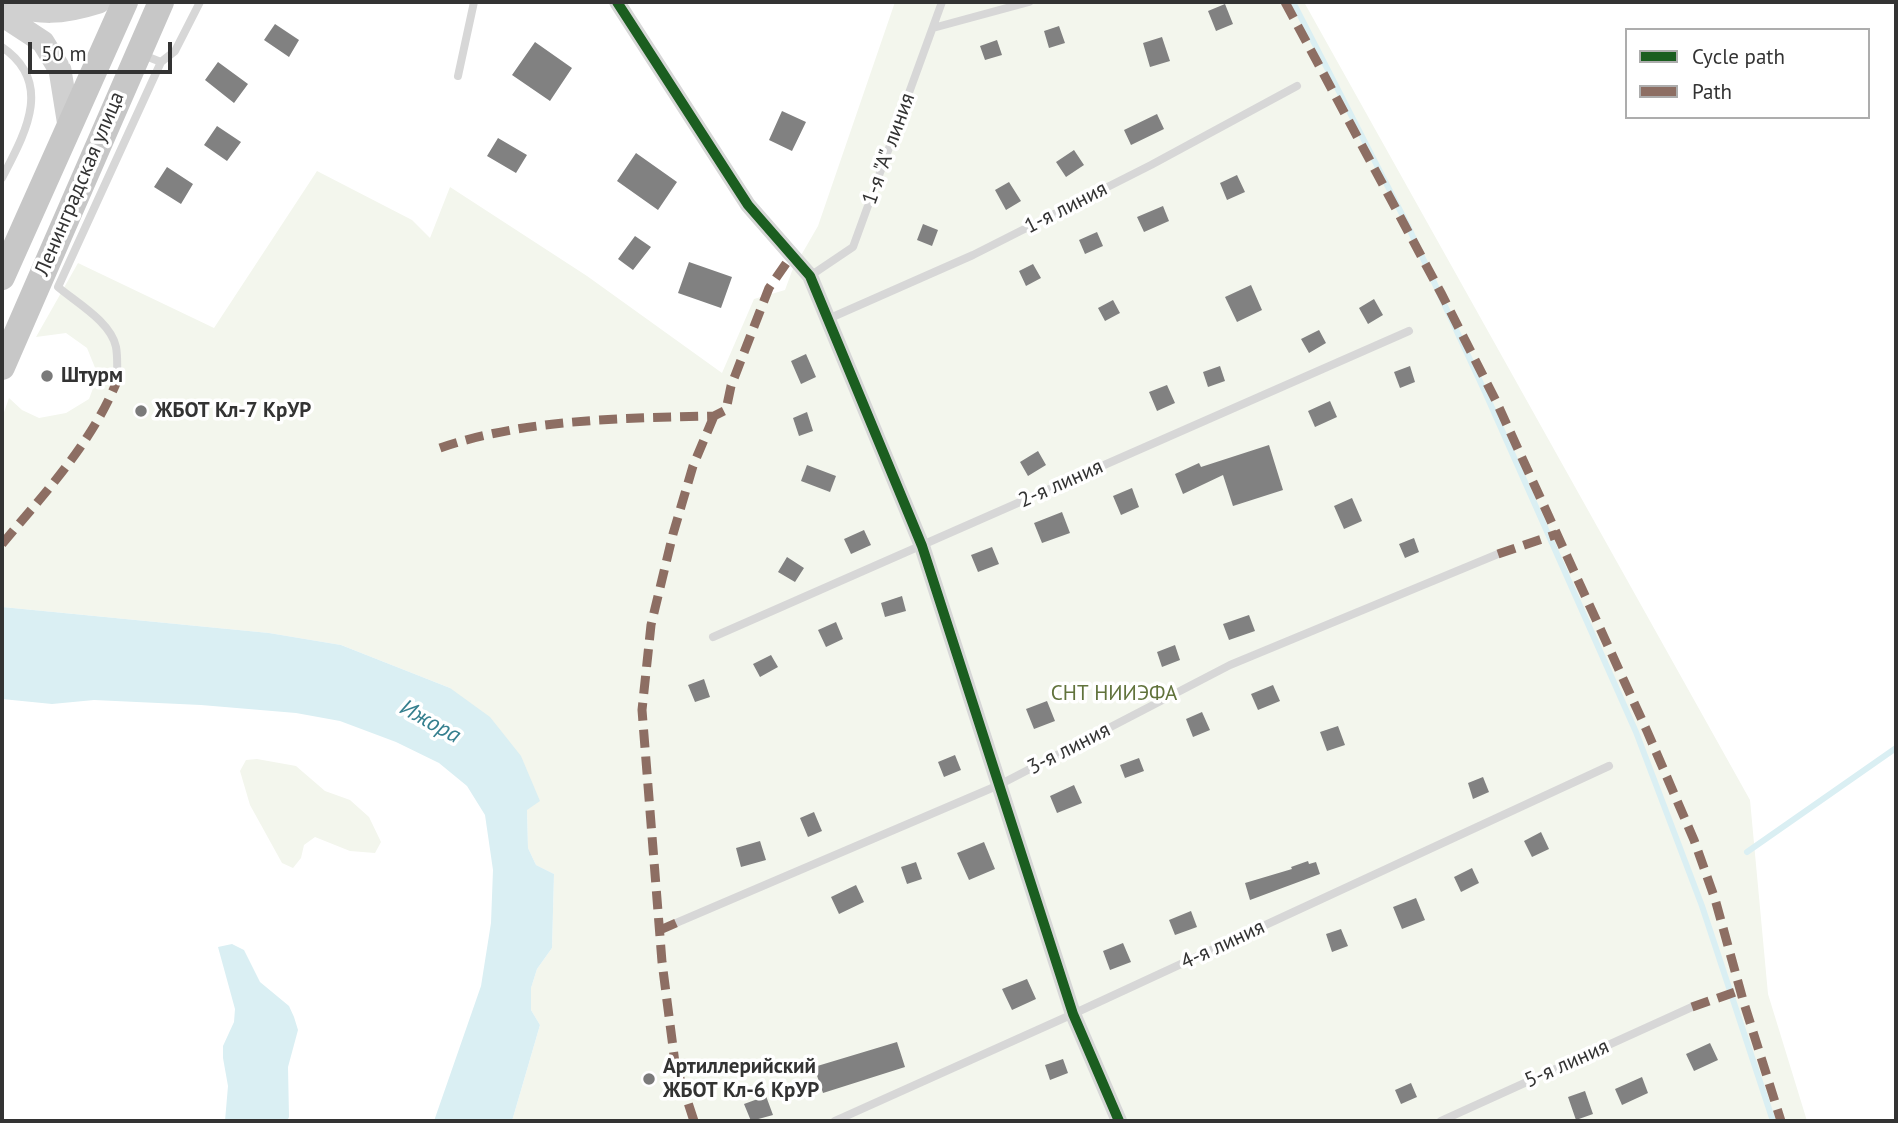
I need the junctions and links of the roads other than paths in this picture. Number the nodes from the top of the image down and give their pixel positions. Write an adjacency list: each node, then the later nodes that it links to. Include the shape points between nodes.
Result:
1 (125, 2): 16 (highway, Ленинградская улица)
2 (161, 2): 13 (highway, Ленинградская улица)
3 (200, 2): 13 (lane, via 175,51)
4 (474, 2): 14 (lane)
5 (617, 2): 18 (street, via 748,205)
6 (942, 2): 11 (lane, 1-я "А" линия)
7 (1029, 2): 11 (lane)
8 (80, 4): 9 (main road, via 62,13)
9 (2, 5)
10 (2, 15): 16 (main road, via 43,42 60,70)
11 (933, 28): 18 (lane, 1-я "А" линия, via 853,247)
12 (2, 47): 17 (lane, via 22,67 32,88 27,127)
13 (149, 58): 22 (highway, Ленинградская улица); 23 (lane, via 58,287 113,337)
14 (458, 76)
15 (1297, 86): 20 (lane, 1-я линия, via 974,255)
16 (69, 126): 19 (highway, Ленинградская улица)
17 (2, 178)
18 (810, 276): 20 (street)
19 (2, 277)
20 (828, 319): 24 (street)
21 (1409, 331): 24 (lane, 2-я линия)
22 (2, 367)
23 (117, 381)
24 (922, 547): 26 (lane, 2-я линия); 28 (street)
25 (1498, 554): 28 (lane, 3-я линия, via 1230,665)
26 (713, 637)
27 (1609, 766): 31 (lane, 4-я линия)
28 (999, 785): 29 (lane, 3-я линия); 31 (street)
29 (676, 923)
30 (1692, 1007): 34 (lane, 5-я линия)
31 (1073, 1014): 32 (lane, 4-я линия); 33 (street)
32 (835, 1121)
33 (1119, 1121)
34 (1441, 1121)

